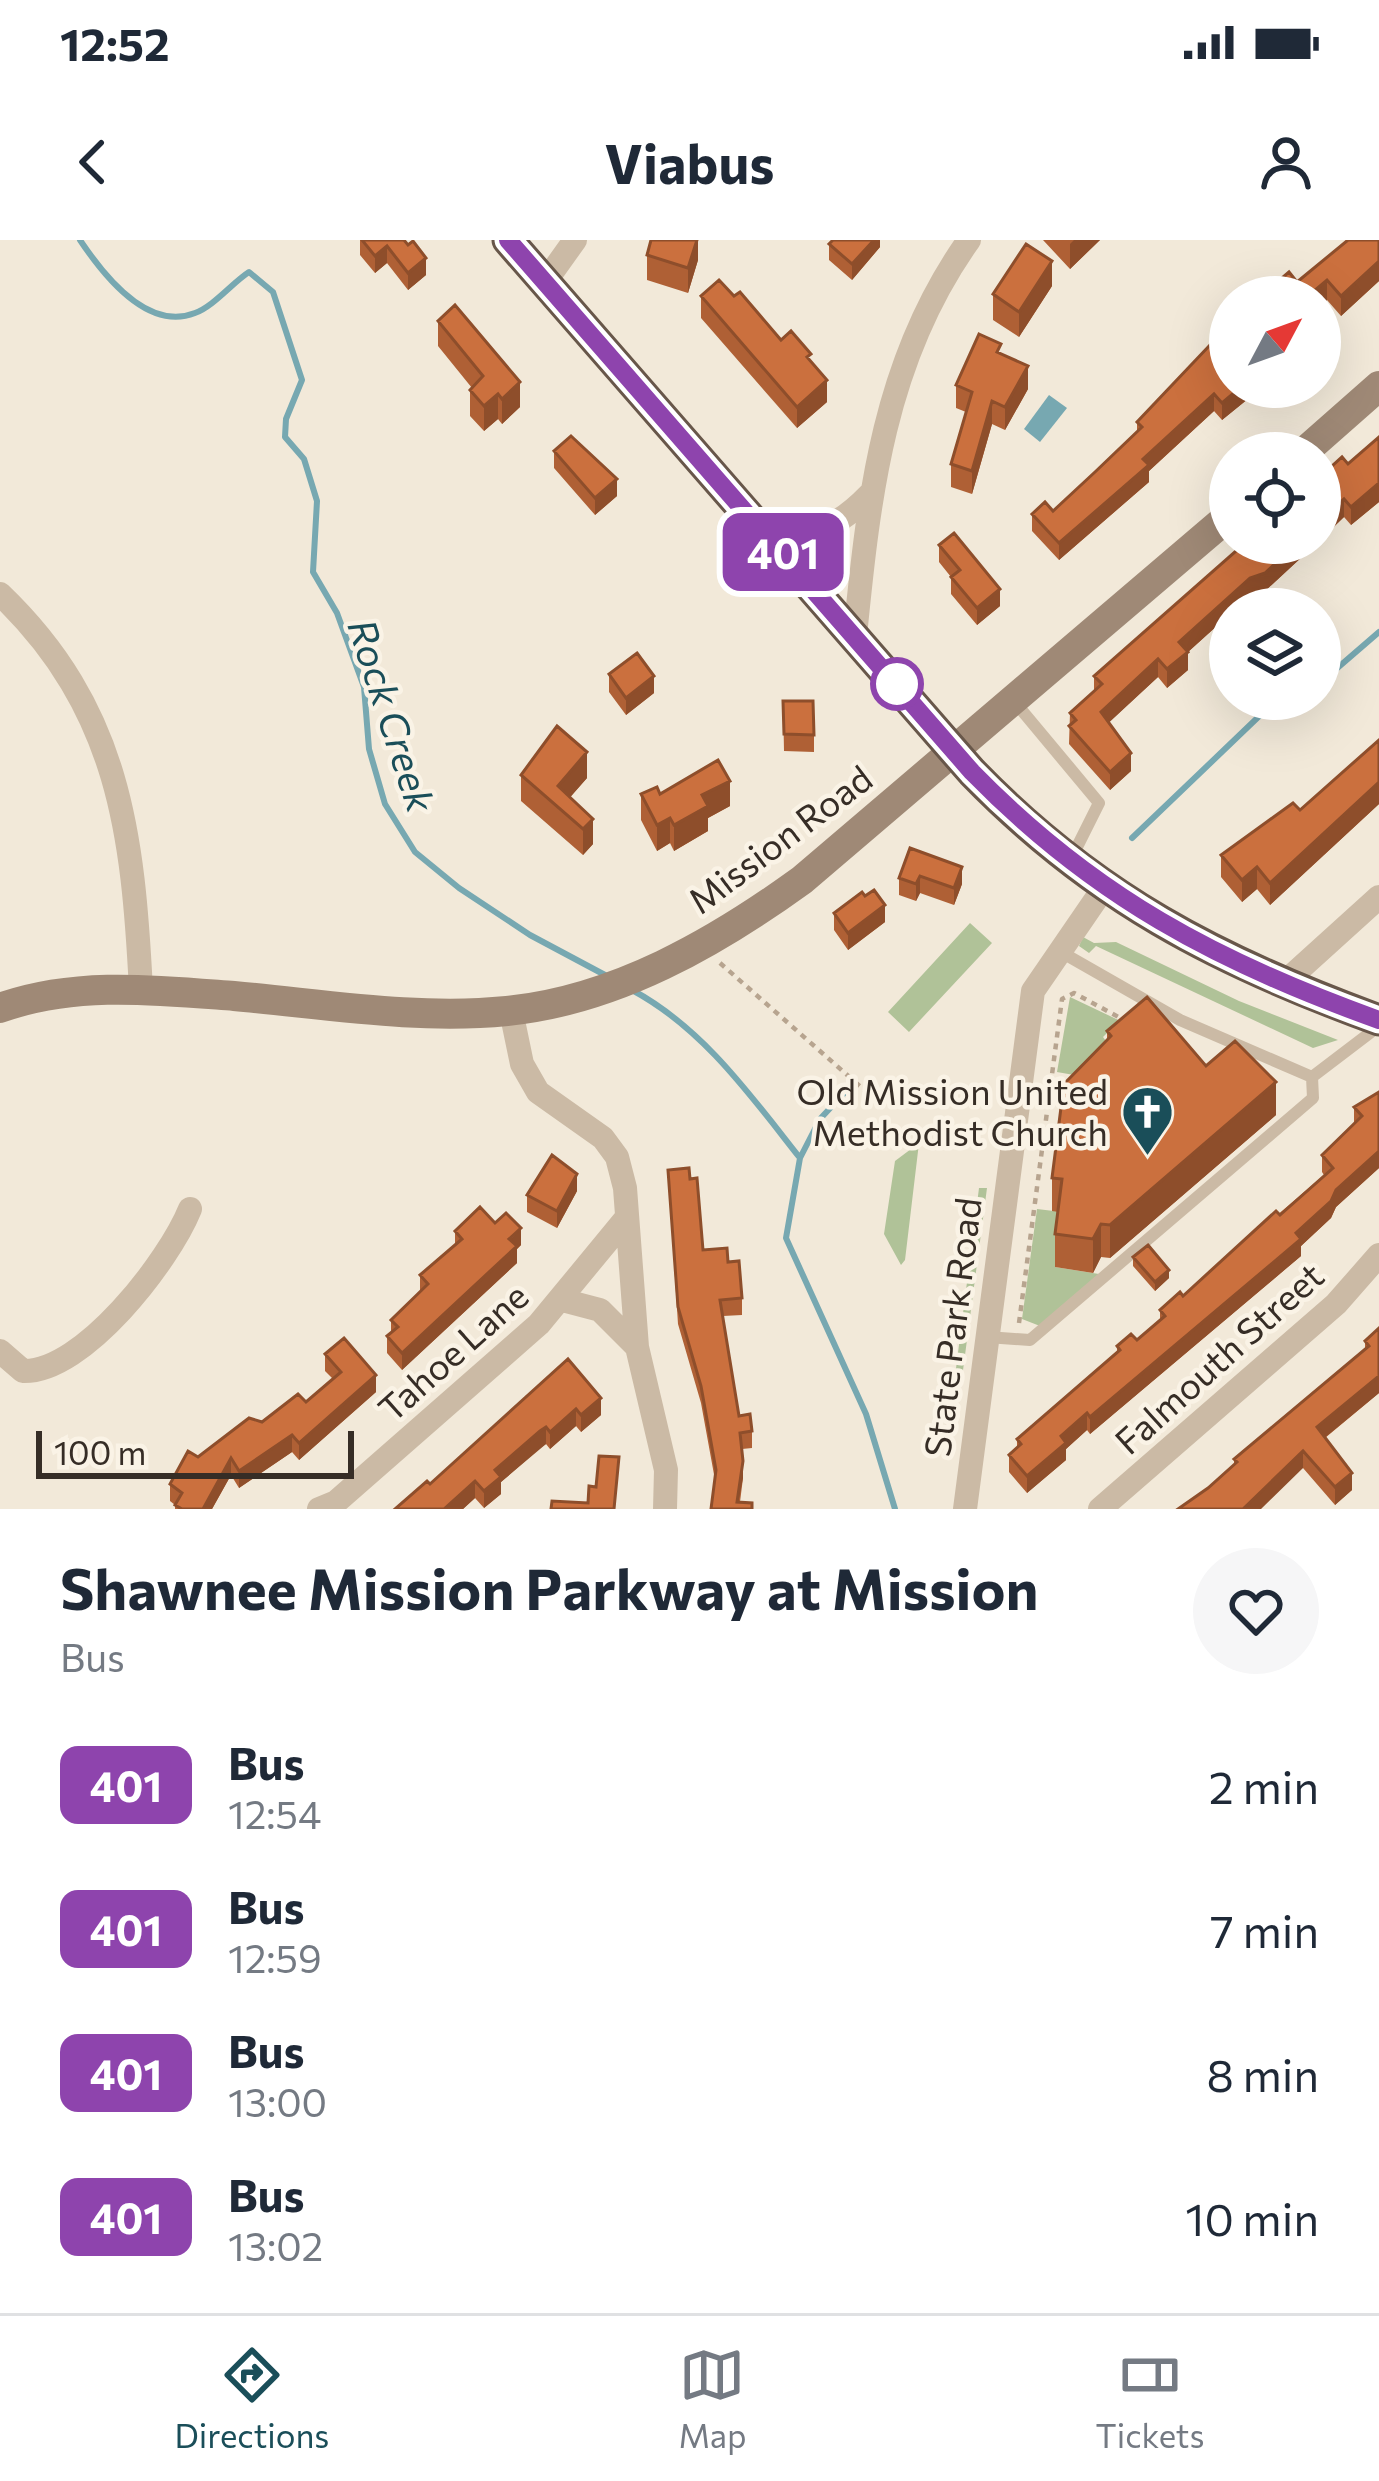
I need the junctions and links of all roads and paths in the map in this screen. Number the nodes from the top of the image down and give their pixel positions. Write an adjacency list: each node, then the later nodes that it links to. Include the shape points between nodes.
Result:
1 (508, 240): 4 (highway)
2 (575, 240): 4 (street)
3 (969, 240): 7 (street, via 909,346)
4 (545, 282): 8 (highway)
5 (1379, 386): 6 (main road)
6 (1327, 432)
7 (869, 495): 8 (street, via 826,530 793,536); 11 (street)
8 (762, 529): 11 (highway)
9 (1209, 533): 12 (main road, Mission Road)
10 (0, 595): 20 (street, via 62,668 118,780 134,860)
11 (855, 636): 13 (highway)
12 (1013, 700): 13 (main road, Mission Road); 14 (lane, via 1099,803)
13 (953, 751): 14 (highway); 18 (main road, Mission Road)
14 (1069, 862): 15 (highway)
15 (1103, 889): 17 (street, State Park Road); 19 (highway)
16 (1379, 898): 19 (street)
17 (1060, 951): 26 (lane, via 1180,1020); 33 (street, State Park Road, via 1033,991)
18 (707, 957): 22 (main road, Mission Road); 28 (path)
19 (1284, 983): 23 (highway)
20 (141, 990): 21 (main road, Mission Road, via 74,991); 22 (main road, Mission Road, via 430,1012)
21 (0, 1008)
22 (519, 1008): 30 (street, via 522,1064 538,1092 617,1157)
23 (1379, 1023): 26 (lane)
24 (1135, 1026): 25 (path, via 1074,993 1065,996)
25 (1054, 1077): 27 (path); 34 (path)
26 (1312, 1077): 34 (lane, via 1312,1098 1030,1340)
27 (1063, 1078)
28 (871, 1096)
29 (190, 1209): 36 (street, via 155,1276 67,1355 43,1372 23,1372)
30 (624, 1221): 32 (street, Tahoe Lane); 35 (street)
31 (1379, 1256): 40 (street, Falmouth Street, via 1336,1304)
32 (562, 1300): 35 (street, Tahoe Lane, via 600,1310); 37 (street, Tahoe Lane)
33 (986, 1337): 34 (lane); 39 (street, State Park Road)
34 (1016, 1340)
35 (637, 1348): 38 (street, via 661,1436)
36 (0, 1351)
37 (329, 1507)
38 (665, 1509)
39 (965, 1509)
40 (1100, 1509)

